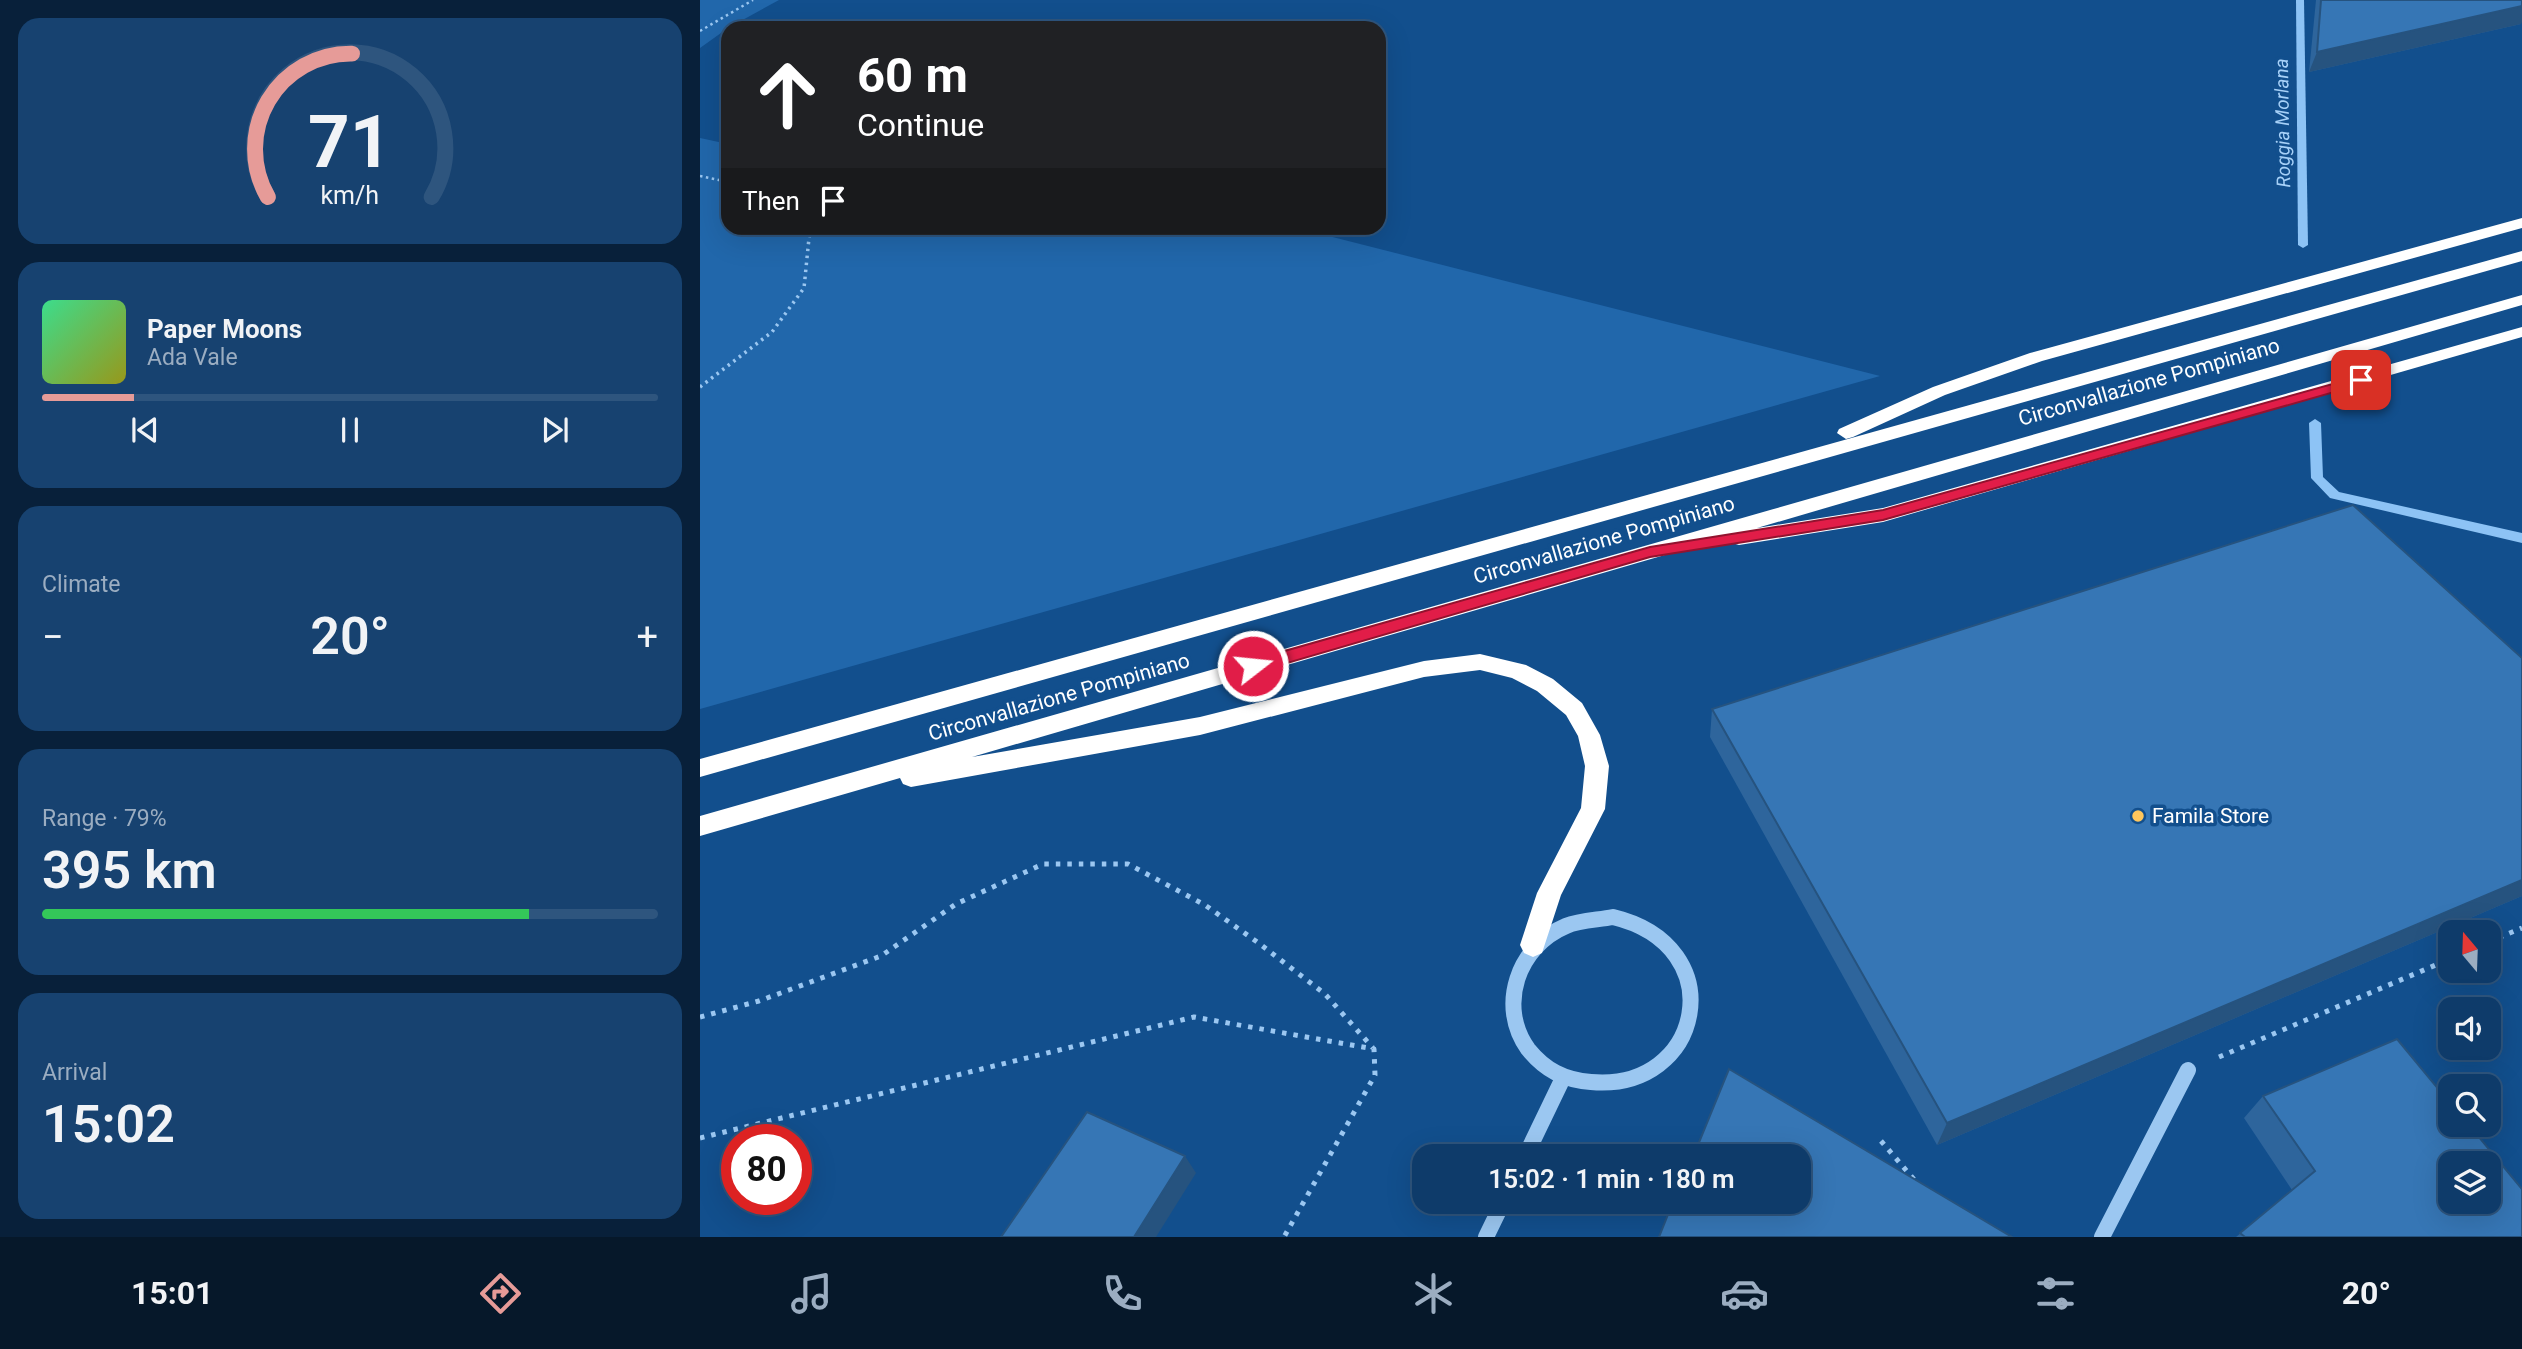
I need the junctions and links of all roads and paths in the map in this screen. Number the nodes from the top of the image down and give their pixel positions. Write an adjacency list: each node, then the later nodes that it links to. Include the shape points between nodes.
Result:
1 (753, 0): 2 (path)
2 (700, 32)
3 (700, 176): 4 (path)
4 (721, 180)
5 (2522, 223): 11 (highway, via 2036,357 1939,391)
6 (809, 235): 10 (path, via 804,288 772,332)
7 (2522, 256): 11 (highway, Circonvallazione Pompiniano)
8 (2522, 300): 12 (highway, Circonvallazione Pompiniano)
9 (2522, 332): 12 (highway, via 1883,515)
10 (700, 387)
11 (1780, 462): 13 (highway, Circonvallazione Pompiniano)
12 (1650, 552): 14 (highway, Circonvallazione Pompiniano)
13 (700, 768)
14 (803, 796): 15 (highway, Circonvallazione Pompiniano); 16 (highway); 19 (highway, via 1200,726 1424,669 1480,662 1518,671 1545,685 1574,709 1589,734 1597,766 1593,808 1549,893)
15 (700, 826)
16 (700, 839)
17 (2522, 928): 18 (path)
18 (2501, 937)
19 (1533, 945): 24 (street, via 1513,982 1511,1010 1520,1038 1538,1062); 24 (street, via 1556,928 1583,918 1613,917 1662,937 1679,956 1690,979 1693,1005 1686,1031 1657,1067 1629,1082 1596,1086)
20 (2438, 964): 23 (path)
21 (700, 1017): 22 (path, via 881,957 956,904 1043,864 1128,864 1205,905 1259,944 1325,994)
22 (1374, 1049): 25 (path, via 1194,1017); 30 (path, via 1375,1075)
23 (2188, 1070): 32 (street)
24 (1563, 1078): 27 (street)
25 (700, 1138)
26 (1881, 1141): 28 (path)
27 (1531, 1144)
28 (1921, 1188)
29 (1497, 1214): 31 (street)
30 (1284, 1237)
31 (1486, 1237)
32 (2102, 1237)

